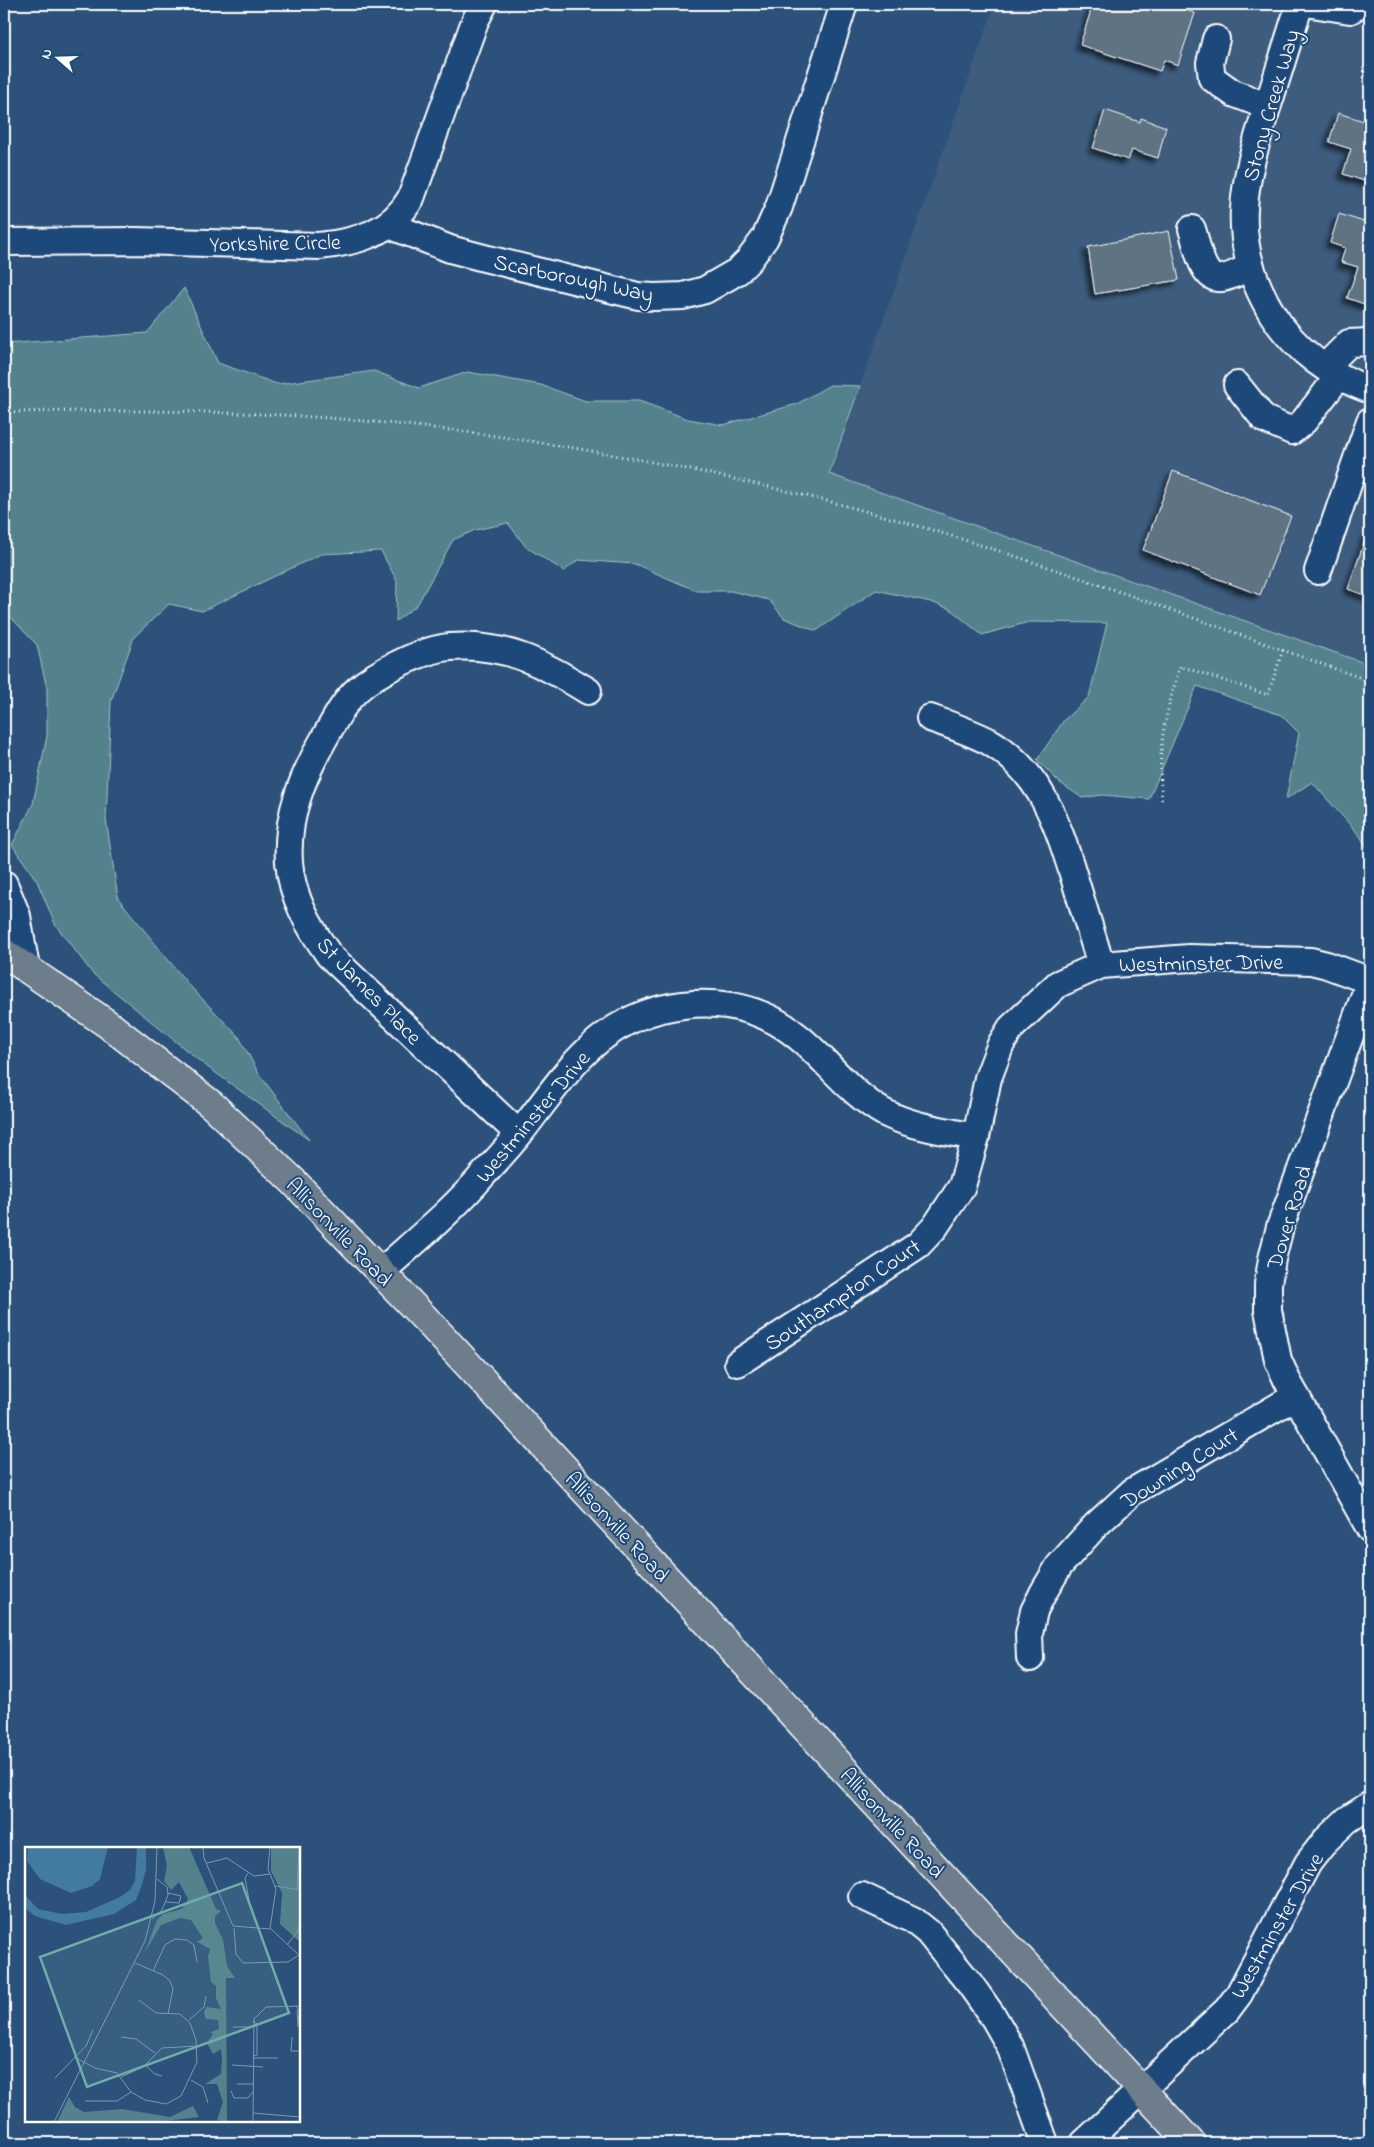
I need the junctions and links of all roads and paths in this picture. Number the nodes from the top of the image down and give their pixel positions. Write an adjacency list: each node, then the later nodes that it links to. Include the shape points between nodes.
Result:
1 (484, 4): 8 (street, Yorkshire Circle, via 411,198)
2 (844, 4): 8 (street, Scarborough Way, via 779,207 766,238 750,260 715,286 683,296 638,296 450,249)
3 (1300, 4): 7 (street, Stony Creek Way)
4 (1312, 4): 5 (street, via 1350,10)
5 (1360, 4)
6 (1216, 39): 7 (street, via 1210,63 1212,78 1234,93)
7 (1267, 106): 11 (street, Stony Creek Way, via 1252,153 1244,195 1243,218)
8 (389, 225): 10 (street, Yorkshire Circle, via 372,235 344,244 319,246 136,241)
9 (1192, 229): 11 (street, via 1205,270 1213,278 1222,278)
10 (4, 242)
11 (1251, 267): 13 (street, Stony Creek Way, via 1263,298 1281,327)
12 (1370, 342): 13 (street, via 1349,342)
13 (1332, 372): 14 (street, via 1304,421 1292,431 1264,419); 15 (street, Stony Creek Way)
14 (1237, 385)
15 (1370, 390)
16 (4, 412): 19 (path, via 160,410 328,418 504,437 672,466 801,495 920,527)
17 (1370, 421): 18 (street)
18 (1318, 571)
19 (1283, 650): 20 (path); 23 (path, via 1268,695 1180,666 1162,727 1159,766)
20 (1370, 681)
21 (588, 691): 28 (street, St James Place, via 551,668 516,653 477,646 448,647 412,658 358,689 340,710 310,763 292,814 289,862 292,882 302,912 329,955)
22 (930, 718): 26 (street, via 991,743 1032,779 1059,828)
23 (1162, 800)
24 (4, 884): 25 (street, via 17,916)
25 (15, 960): 30 (main road, Allisonville Road, via 109,1025 212,1105 294,1182)
26 (1101, 965): 27 (street, Westminster Drive, via 1189,958 1311,962); 29 (street, Westminster Drive, via 1058,984 1011,1028 988,1078)
27 (1370, 981): 32 (street, Dover Road, via 1280,1227 1272,1259 1268,1302 1273,1339 1278,1360)
28 (519, 1134): 29 (street, Westminster Drive, via 568,1069 602,1036 647,1013 697,1003 727,1005 775,1022 794,1034 853,1089 884,1112 924,1126); 30 (street, Westminster Drive, via 475,1185)
29 (976, 1137): 31 (street, Southampton Court, via 962,1186 936,1227 918,1246)
30 (381, 1272): 37 (main road, Allisonville Road)
31 (738, 1363)
32 (1296, 1396): 33 (street, Dover Road); 34 (street, Downing Court, via 1132,1492 1096,1525 1059,1566 1034,1611 1029,1634)
33 (1370, 1526)
34 (1030, 1658)
35 (1370, 1805): 37 (street, Westminster Drive, via 1347,1820 1308,1863 1239,1994 1227,2010)
36 (862, 1896): 38 (street, via 913,1920 970,1984 1010,2046)
37 (1141, 2090): 39 (street, Westminster Drive); 40 (main road, Allisonville Road)
38 (1044, 2143)
39 (1084, 2143)
40 (1191, 2143)

